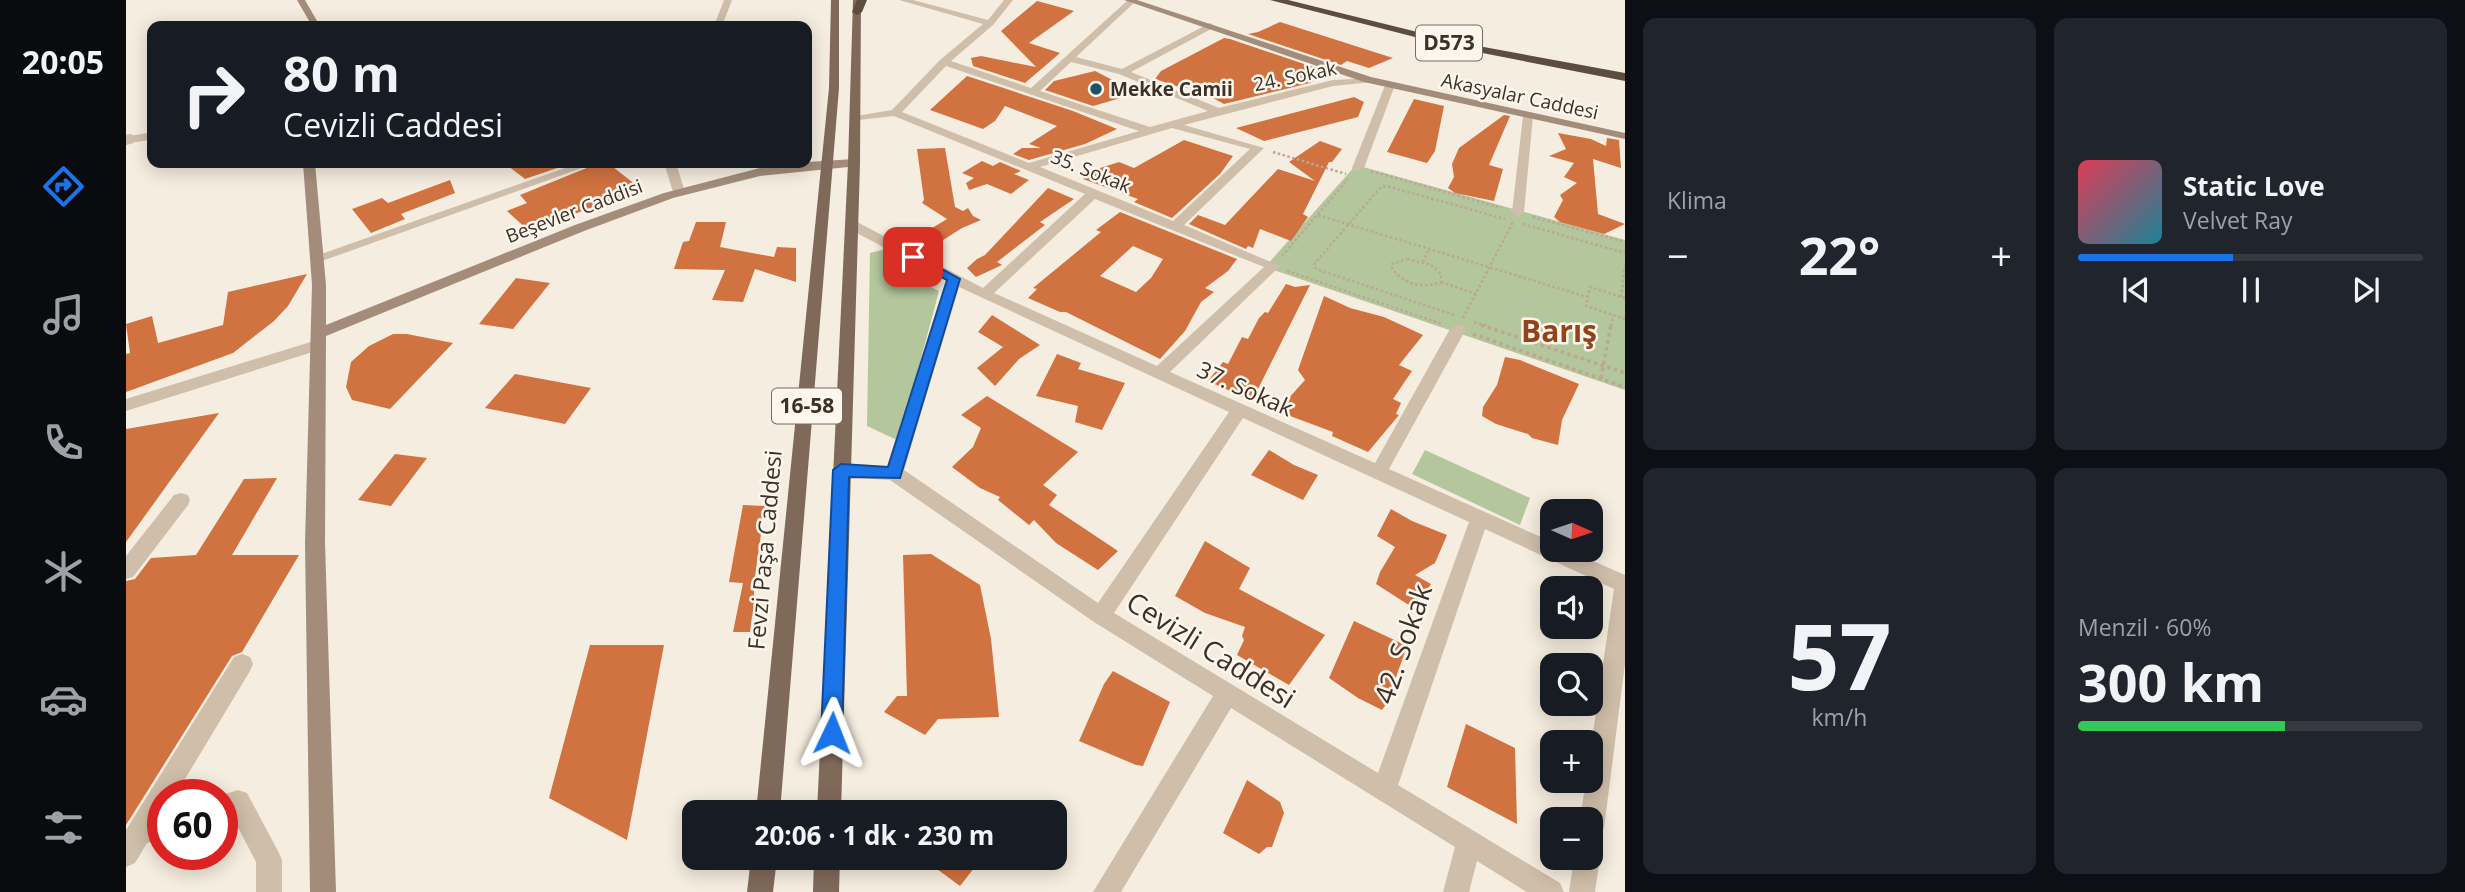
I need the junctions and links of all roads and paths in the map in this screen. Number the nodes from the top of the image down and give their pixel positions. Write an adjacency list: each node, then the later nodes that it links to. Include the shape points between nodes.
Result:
1 (301, 0): 10 (street)
2 (729, 0): 11 (street)
3 (835, 0): 32 (main road, Fevzi Paşa Caddesi / 16-58)
4 (902, 0): 12 (street)
5 (1009, 0): 12 (street)
6 (1275, 0): 18 (highway, D573, via 1462,46)
7 (1297, 0): 16 (highway, D573)
8 (1130, 1): 13 (street, Akasyalar Caddesi); 14 (street)
9 (859, 4): 25 (main road, 16-58)
10 (313, 21)
11 (720, 21)
12 (990, 23): 15 (street)
13 (1210, 26): 17 (street); 19 (street, Akasyalar Caddesi)
14 (1068, 58): 17 (street); 21 (street)
15 (944, 62): 21 (street); 23 (street)
16 (1625, 70)
17 (1123, 72): 22 (street)
18 (1625, 77)
19 (1368, 80): 20 (street, Akasyalar Caddesi); 22 (street, 24. Sokak, via 1333,83)
20 (1390, 85): 24 (street, Akasyalar Caddesi); 40 (street)
21 (1032, 91): 27 (street)
22 (1218, 111): 26 (street, 24. Sokak)
23 (895, 113): 25 (street); 35 (street, 35. Sokak)
24 (1528, 116): 28 (street, Akasyalar Caddesi); 44 (street)
25 (854, 119): 33 (main road, 16-58)
26 (1173, 125): 27 (street, 24. Sokak); 31 (street)
27 (1150, 131): 35 (street, 24. Sokak)
28 (1625, 136)
29 (147, 137): 30 (lane)
30 (126, 140)
31 (1258, 148): 43 (path, via 1351,176); 47 (street)
32 (827, 163): 33 (street, Beşevler Caddisi); 34 (street, Beşevler Caddisi); 83 (main road, Fevzi Paşa Caddesi / 16-58)
33 (854, 163): 46 (main road, 16-58)
34 (812, 165)
35 (1030, 167): 42 (street, 35. Sokak)
36 (309, 168): 51 (street)
37 (576, 168): 51 (street)
38 (672, 168): 41 (street)
39 (791, 168): 41 (street, Beşevler Caddisi, via 733,176)
40 (1358, 168): 44 (path)
41 (680, 192): 65 (street, Beşevler Caddisi, via 569,232)
42 (1094, 193): 47 (street, 35. Sokak); 58 (street)
43 (1318, 215): 45 (path); 54 (path)
44 (1515, 217): 45 (path, via 1386,186); 48 (path); 50 (path); 55 (path)
45 (1349, 224): 49 (path); 64 (path, via 1314,267)
46 (852, 225): 56 (street, 37. Sokak); 72 (main road, 16-58)
47 (1175, 226): 54 (street, 35. Sokak)
48 (1625, 242)
49 (1429, 249): 52 (path); 55 (path)
50 (1625, 253)
51 (317, 258): 65 (street)
52 (1423, 262): 57 (path, via 1437,269); 57 (path, via 1395,261 1392,268 1398,277 1413,284)
53 (1625, 265): 61 (path)
54 (1273, 266): 68 (street)
55 (1489, 267): 59 (path); 60 (path)
56 (954, 279): 58 (street, 37. Sokak); 73 (street)
57 (1441, 282): 59 (path)
58 (984, 294): 68 (street, 37. Sokak)
59 (1475, 294): 64 (path)
60 (1587, 297): 61 (path, via 1590,287); 62 (path, via 1586,306)
61 (1623, 297)
62 (1613, 315): 63 (path); 66 (path)
63 (1625, 318)
64 (1460, 324): 66 (path); 74 (street)
65 (317, 339): 70 (street); 93 (street, via 315,543)
66 (1604, 366): 67 (path); 69 (path)
67 (1625, 373)
68 (1158, 374): 71 (street, 37. Sokak)
69 (1601, 378)
70 (126, 405)
71 (1239, 411): 74 (street, 37. Sokak); 79 (street)
72 (841, 470): 73 (street); 84 (main road, 16-58)
73 (894, 473): 79 (street, Cevizli Caddesi)
74 (1378, 473): 76 (street, 37. Sokak)
75 (181, 500): 77 (street)
76 (1479, 519): 78 (street, 37. Sokak); 82 (street, 42. Sokak)
77 (126, 571)
78 (1625, 585): 86 (street)
79 (1101, 616): 81 (street, Cevizli Caddesi)
80 (242, 664): 87 (street)
81 (1226, 695): 82 (street, Cevizli Caddesi); 96 (street)
82 (1384, 790): 88 (street, Cevizli Caddesi)
83 (769, 800)
84 (829, 800)
85 (238, 802): 92 (street, via 269,860)
86 (1594, 807)
87 (143, 838)
88 (1469, 842): 97 (street); 98 (street, Cevizli Caddesi)
89 (763, 870): 94 (main road)
90 (827, 870): 95 (main road)
91 (1585, 870): 99 (street)
92 (269, 892)
93 (323, 892)
94 (760, 892)
95 (826, 892)
96 (1106, 892)
97 (1456, 892)
98 (1551, 892)
99 (1582, 892)

